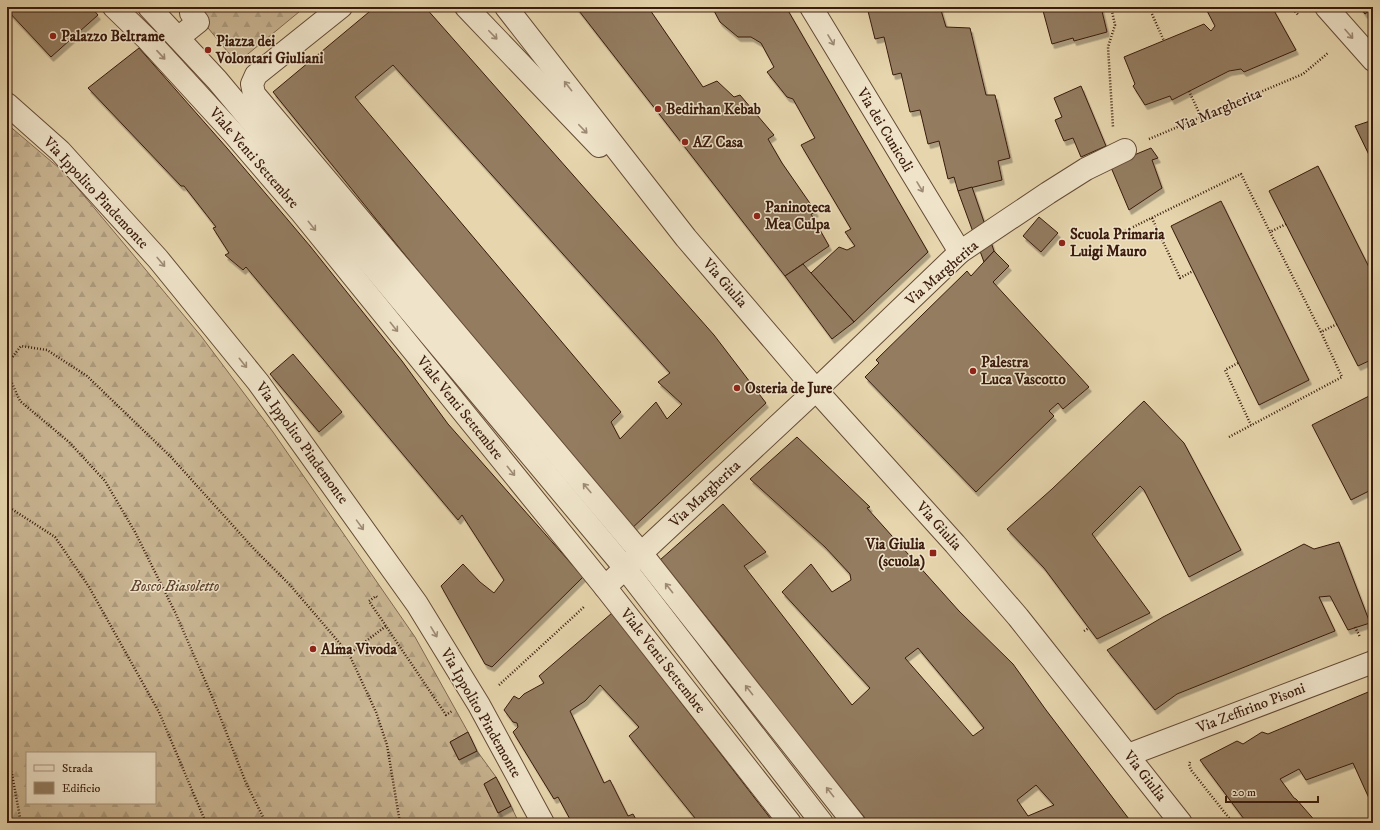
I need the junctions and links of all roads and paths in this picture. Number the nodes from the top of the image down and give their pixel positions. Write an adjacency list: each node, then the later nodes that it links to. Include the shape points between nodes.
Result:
1 (114, 7): 39 (street, Viale Venti Settembre, one-way to 39, via 147,39 234,134 301,212)
2 (149, 7): 13 (street, Viale Venti Settembre)
3 (341, 7): 37 (street, one-way to 3, via 254,94 252,84 256,75)
4 (466, 7): 25 (street, Via Giulia, one-way to 25)
5 (506, 7): 25 (street, Via Giulia, one-way to 5)
6 (811, 7): 26 (street, Via dei Cunicoli, one-way to 26)
7 (1111, 7): 20 (path, via 1116,25 1108,47)
8 (1297, 7): 12 (path, via 1294,10)
9 (1326, 7): 16 (street, one-way to 16)
10 (191, 13): 13 (street, via 198,22)
11 (1152, 14): 14 (path)
12 (1303, 21)
13 (178, 38): 38 (street, Viale Venti Settembre, via 217,80)
14 (1164, 41)
15 (1325, 48): 19 (path, Via Margherita, via 1329,54 1303,74)
16 (1373, 60)
17 (1189, 91): 19 (path)
18 (7, 104): 50 (street, Via Ippolito Pindemonte, one-way to 50, via 60,151 148,248 258,382 417,604)
19 (1201, 117): 20 (path, Via Margherita)
20 (1120, 152): 26 (street, Via Margherita, via 1086,169)
21 (1152, 218): 23 (path); 24 (path, via 1242,174); 27 (path, via 1180,278)
22 (1286, 224): 24 (path)
23 (1126, 231)
24 (1270, 232): 29 (path)
25 (686, 238): 33 (street, Via Giulia)
26 (960, 252): 33 (street, Via Margherita)
27 (1193, 271)
28 (1337, 324): 29 (path)
29 (1321, 332): 34 (path, via 1342,378)
30 (1238, 363): 34 (path, via 1225,370)
31 (7, 364): 47 (path, via 21,346 47,350 87,376 171,457 254,550 290,585)
32 (7, 372): 56 (path, via 20,400 69,442 105,481 135,532 175,612 246,783)
33 (816, 390): 37 (street, Via Margherita); 51 (street, Via Giulia, via 1013,612)
34 (1251, 425): 35 (path)
35 (1229, 437)
36 (7, 506): 55 (path, via 55,537 89,587 159,712)
37 (641, 553): 38 (street, Via Margherita); 61 (street, one-way to 37)
38 (625, 568): 39 (street, Via Margherita); 60 (street, Viale Venti Settembre)
39 (605, 587): 59 (street, Viale Venti Settembre)
40 (379, 601): 42 (path, via 376,596 369,601)
41 (588, 603): 49 (path)
42 (386, 626): 47 (path); 50 (path, via 446,715)
43 (1089, 628): 45 (path)
44 (1356, 628): 46 (path, via 1359,638)
45 (1084, 632)
46 (1366, 635)
47 (349, 654): 57 (path, via 376,712 387,744)
48 (1373, 662): 51 (street, Via Zeffirino Pisoni)
49 (496, 688)
50 (473, 695): 58 (street, Via Ippolito Pindemonte)
51 (1128, 755): 62 (street, Via Giulia)
52 (1192, 759): 63 (path, via 1188,764 1191,770)
53 (7, 760): 54 (path)
54 (21, 823)
55 (206, 823)
56 (266, 823)
57 (400, 823)
58 (543, 823)
59 (790, 823)
60 (822, 823)
61 (854, 823)
62 (1181, 823)
63 (1233, 823)

